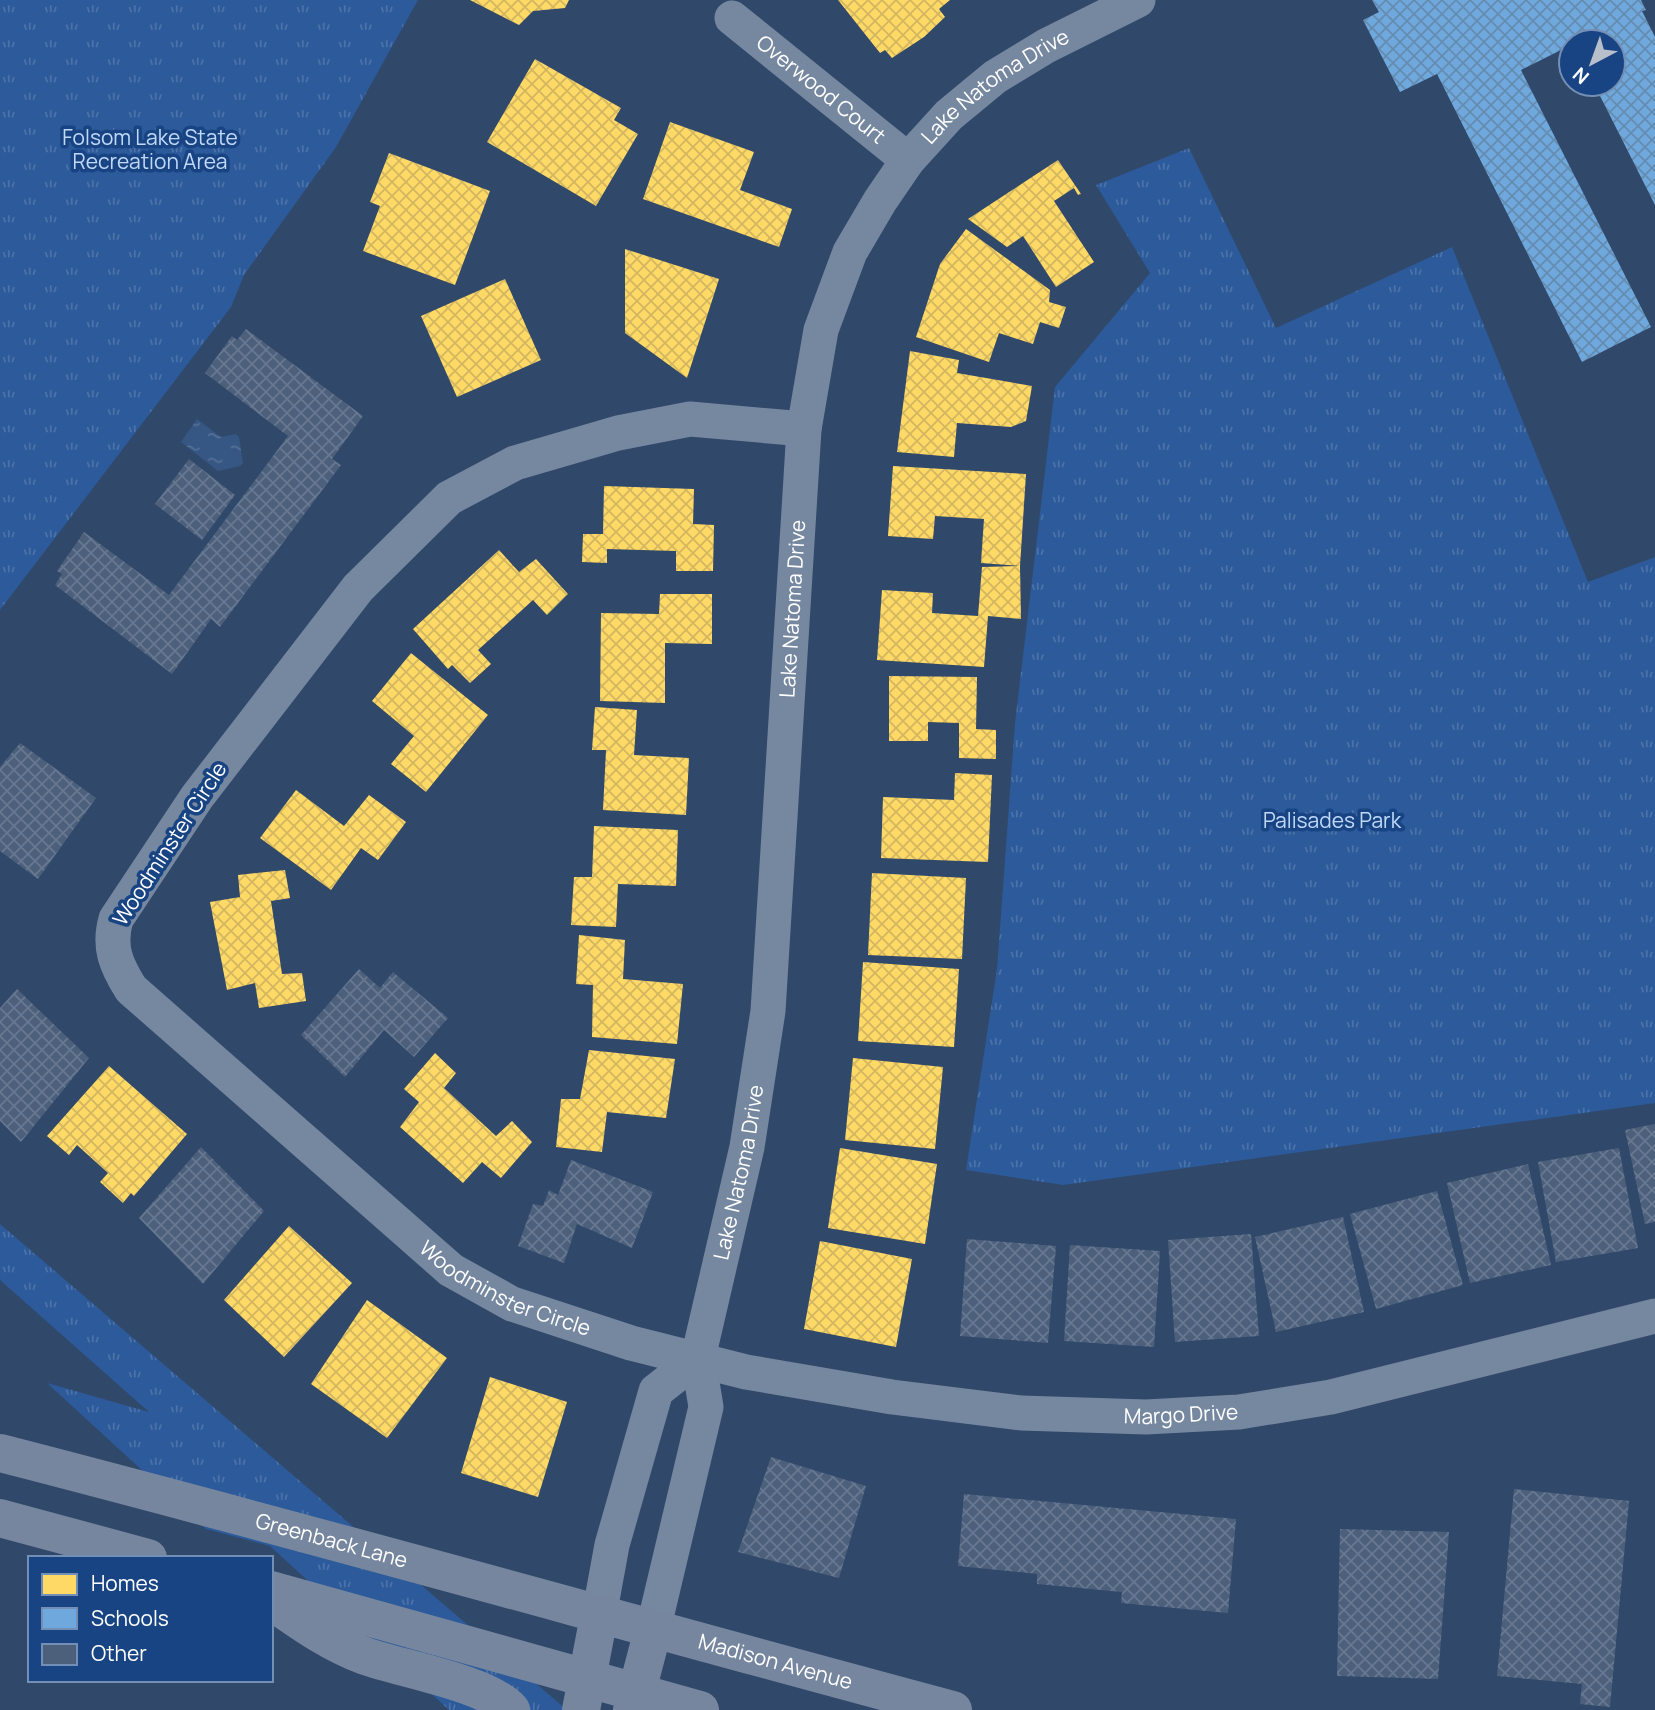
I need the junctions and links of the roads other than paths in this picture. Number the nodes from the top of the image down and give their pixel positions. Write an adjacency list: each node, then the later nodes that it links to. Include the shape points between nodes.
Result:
1 (1138, 0): 3 (street, Lake Natoma Drive, via 995,77 948,115)
2 (732, 18): 3 (street, Overwood Court)
3 (908, 160): 4 (street, Lake Natoma Drive, via 850,252 821,330)
4 (804, 429): 6 (street, Lake Natoma Drive, via 768,1011 747,1147); 6 (street, Woodminster Circle, via 690,419 618,433 515,463 449,498 358,587 205,786 116,919 110,939 119,970 131,989 451,1270 512,1304 631,1343)
5 (1655, 1316): 6 (street, Margo Drive, via 1331,1397 1239,1412 1146,1417 1021,1413 905,1399 746,1372)
6 (698, 1358): 12 (street, via 656,1391 612,1545); 13 (street, Lake Natoma Drive, via 706,1407)
7 (0, 1453): 12 (main road, Greenback Lane)
8 (0, 1518): 9 (main road)
9 (141, 1556)
10 (273, 1592): 14 (main road)
11 (273, 1602): 16 (main road, via 312,1630 363,1655 491,1695)
12 (599, 1616): 13 (main road, Madison Avenue); 14 (main road)
13 (653, 1630): 15 (main road); 18 (main road, Madison Avenue)
14 (584, 1695): 15 (main road)
15 (635, 1701): 17 (main road)
16 (511, 1710)
17 (700, 1710)
18 (953, 1710)

